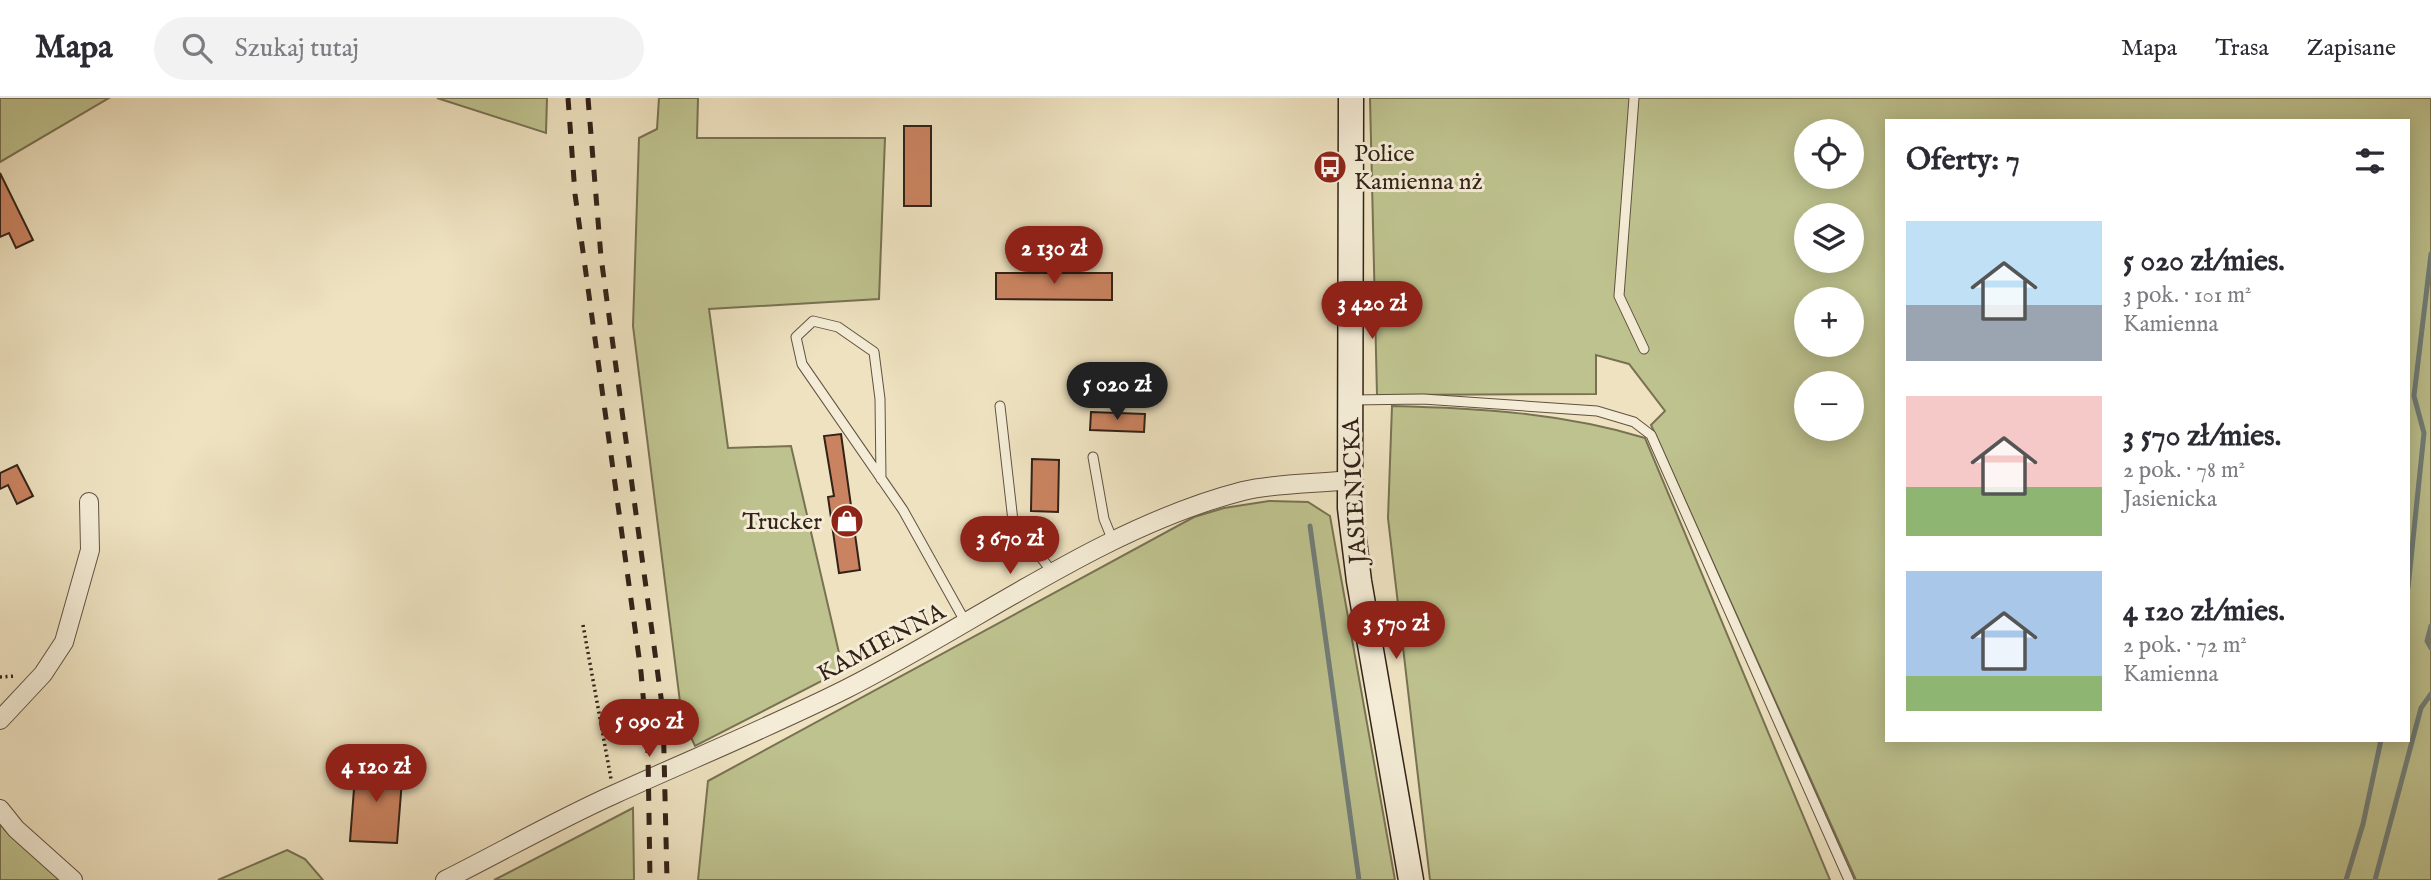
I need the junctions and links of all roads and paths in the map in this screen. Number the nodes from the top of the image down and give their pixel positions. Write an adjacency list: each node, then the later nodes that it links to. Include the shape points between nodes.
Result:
1 (1351, 98): 4 (main road, JASIENICKA)
2 (1634, 98): 3 (lane, via 1619,296)
3 (1644, 349)
4 (1350, 401): 8 (main road, JASIENICKA); 20 (lane, via 1423,399 1597,411 1634,422 1651,435)
5 (1000, 406): 11 (lane, via 1013,521)
6 (1093, 457): 10 (lane, via 1104,519)
7 (881, 479): 7 (lane, via 802,364 796,337 813,321 838,327 874,352); 12 (lane)
8 (1349, 480): 10 (street, KAMIENNA, via 1247,490 1203,503); 19 (main road, JASIENICKA, via 1359,581)
9 (89, 502): 14 (street, via 90,550 64,642 43,674)
10 (1113, 541): 11 (street, KAMIENNA)
11 (1053, 573): 12 (street, KAMIENNA)
12 (967, 624): 15 (street, KAMIENNA, via 846,689)
13 (583, 625): 15 (path)
14 (0, 720)
15 (614, 794): 18 (street, KAMIENNA)
16 (0, 809): 17 (street)
17 (73, 880)
18 (444, 880)
19 (1411, 880)
20 (1849, 880)

